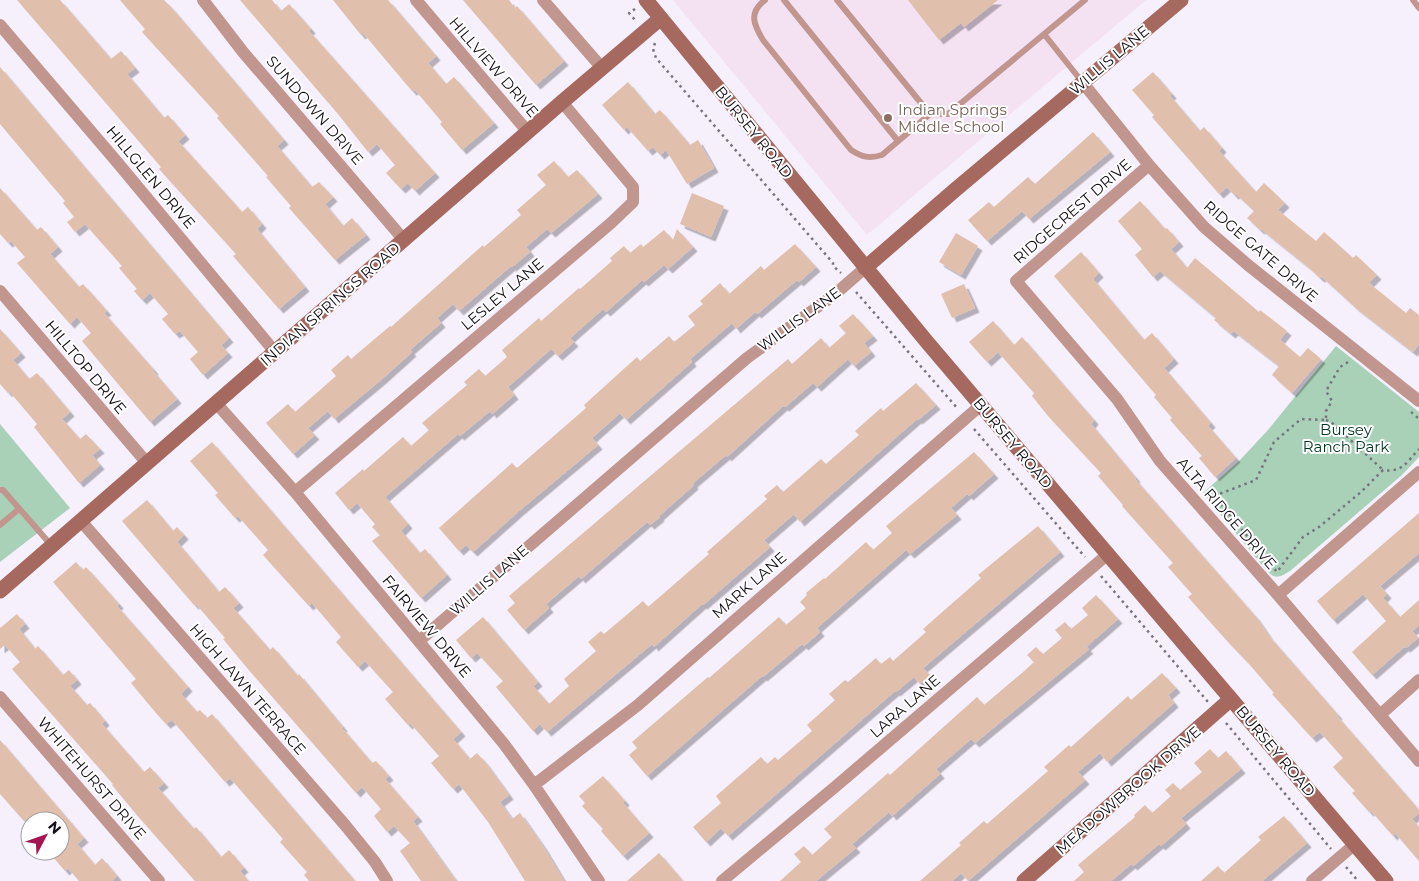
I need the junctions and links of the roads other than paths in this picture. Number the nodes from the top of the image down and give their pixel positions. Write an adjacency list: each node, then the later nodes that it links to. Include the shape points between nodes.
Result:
1 (203, 0): 22 (street, SUNDOWN DRIVE, via 243,52)
2 (416, 0): 19 (street, HILLVIEW DRIVE)
3 (543, 0): 15 (street)
4 (765, 0): 20 (lane, via 758,5 754,17 756,28 851,150 862,157 872,158 882,155)
5 (784, 0): 20 (lane)
6 (837, 0): 18 (lane)
7 (1085, 0): 14 (lane)
8 (1180, 0): 16 (street, WILLIS LANE)
9 (1413, 0): 11 (lane)
10 (642, 2): 12 (street, BURSEY ROAD)
11 (1419, 8)
12 (661, 18): 15 (street, INDIAN SPRINGS ROAD); 23 (street, BURSEY ROAD)
13 (0, 25): 26 (street, HILLGLEN DRIVE)
14 (1044, 34): 16 (lane); 18 (lane, via 948,114)
15 (602, 68): 17 (street, INDIAN SPRINGS ROAD)
16 (1083, 83): 21 (street, RIDGE GATE DRIVE); 23 (street, WILLIS LANE)
17 (562, 102): 19 (street, INDIAN SPRINGS ROAD); 33 (street, LESLEY LANE, via 634,187 633,202)
18 (930, 114): 20 (lane)
19 (528, 132): 22 (street, INDIAN SPRINGS ROAD)
20 (898, 141)
21 (1149, 165): 24 (street, RIDGECREST DRIVE); 27 (street, RIDGE GATE DRIVE, via 1204,227)
22 (404, 240): 26 (street, INDIAN SPRINGS ROAD)
23 (865, 268): 29 (street, BURSEY ROAD); 41 (street, WILLIS LANE, via 834,295 747,358)
24 (1016, 281): 40 (street, ALTA RIDGE DRIVE, via 1117,399 1160,461)
25 (0, 291): 30 (street, HILLTOP DRIVE)
26 (275, 352): 28 (street, INDIAN SPRINGS ROAD)
27 (1419, 401)
28 (216, 403): 30 (street, INDIAN SPRINGS ROAD); 33 (street, FAIRVIEW DRIVE)
29 (981, 405): 38 (street, BURSEY ROAD); 47 (street, MARK LANE, via 638,705)
30 (147, 463): 35 (street, INDIAN SPRINGS ROAD)
31 (1419, 472): 40 (street)
32 (0, 490): 34 (lane)
33 (295, 492): 41 (street, FAIRVIEW DRIVE)
34 (19, 509): 36 (lane); 37 (lane)
35 (81, 521): 37 (street, INDIAN SPRINGS ROAD); 50 (street, HIGH LAWN TERRACE, via 345,825)
36 (0, 525)
37 (52, 546): 39 (street, INDIAN SPRINGS ROAD)
38 (1108, 554): 44 (street, BURSEY ROAD); 52 (street, LARA LANE)
39 (0, 591)
40 (1278, 595): 45 (street, ALTA RIDGE DRIVE)
41 (418, 641): 47 (street, FAIRVIEW DRIVE)
42 (1419, 680): 45 (street)
43 (0, 697): 49 (street, WHITEHURST DRIVE)
44 (1231, 699): 48 (street, BURSEY ROAD); 53 (street, MEADOWBROOK DRIVE)
45 (1380, 714): 46 (street, ALTA RIDGE DRIVE)
46 (1419, 761)
47 (534, 785): 51 (street, FAIRVIEW DRIVE)
48 (1355, 844): 54 (street); 55 (street, BURSEY ROAD)
49 (160, 881)
50 (387, 881)
51 (599, 881)
52 (722, 881)
53 (1024, 881)
54 (1312, 881)
55 (1386, 881)

